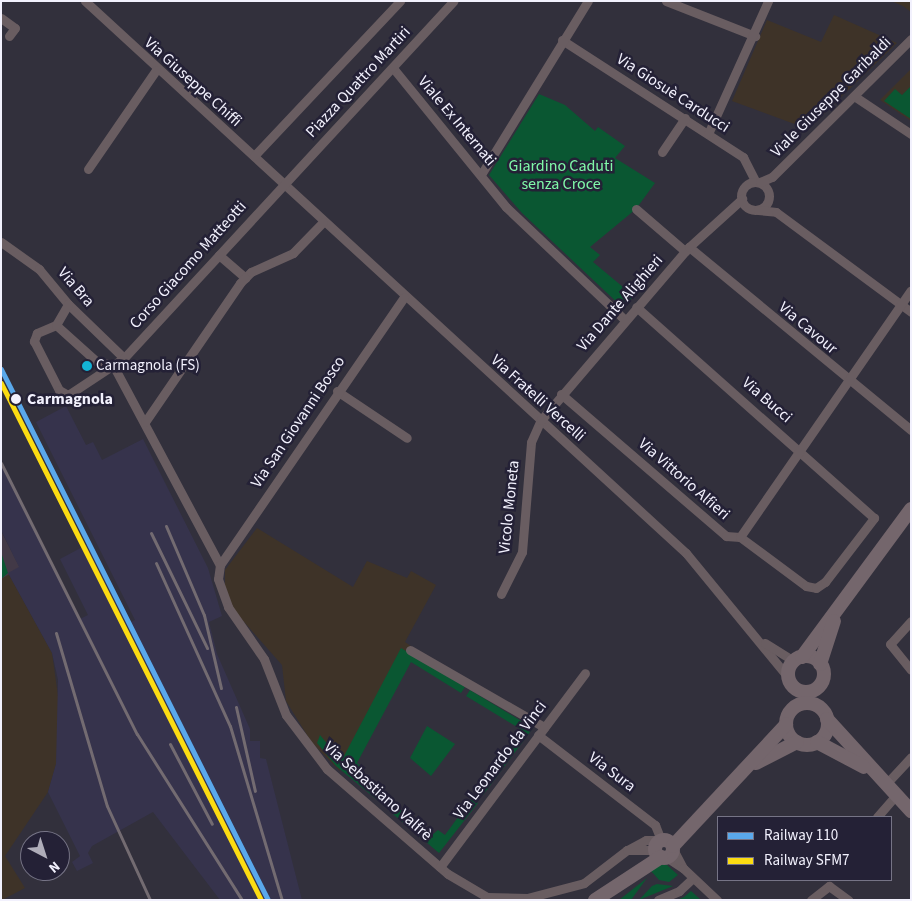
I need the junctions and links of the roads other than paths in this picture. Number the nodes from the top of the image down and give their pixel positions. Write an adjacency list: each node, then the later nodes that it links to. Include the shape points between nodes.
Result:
1 (85, 1): 13 (street, Via Giuseppe Chiffi)
2 (400, 1): 19 (street, Piazza Quattro Martiri)
3 (454, 1): 12 (street, Piazza Quattro Martiri)
4 (588, 1): 11 (street)
5 (666, 1): 9 (street)
6 (768, 1): 9 (street)
7 (1, 18): 8 (street, via 15,28)
8 (9, 36)
9 (755, 36): 16 (street)
10 (911, 39): 14 (street, Viale Giuseppe Garibaldi)
11 (562, 40): 15 (street, Via Giosuè Carducci); 21 (street)
12 (392, 68): 21 (street, Viale Ex Internati); 24 (street, Piazza Quattro Martiri)
13 (156, 70): 19 (street, Via Giuseppe Chiffi); 20 (street)
14 (854, 96): 17 (street); 22 (street, Viale Giuseppe Garibaldi)
15 (685, 118): 16 (street, Via Giosuè Carducci); 18 (street)
16 (708, 134): 23 (street, Via Giosuè Carducci, via 747,161)
17 (911, 134)
18 (662, 152)
19 (254, 156): 24 (street, Via Giuseppe Chiffi)
20 (88, 169)
21 (482, 173): 43 (street, Viale Ex Internati, via 526,227)
22 (772, 177): 23 (street, Viale Giuseppe Garibaldi); 25 (street, Viale Giuseppe Garibaldi)
23 (758, 182): 25 (street); 26 (street, via 746,185)
24 (283, 184): 32 (street, Via Fratelli Vercelli); 35 (street, Corso Giacomo Matteotti)
25 (769, 194): 29 (street); 31 (street)
26 (742, 199): 27 (street); 30 (street, Via Dante Alighieri)
27 (748, 208): 29 (street); 30 (street)
28 (636, 209): 34 (street, Via Cavour)
29 (758, 210): 31 (street)
30 (728, 211): 34 (street, Via Dante Alighieri)
31 (776, 212): 40 (street)
32 (323, 222): 36 (street, via 293,253); 38 (street, Via Fratelli Vercelli)
33 (1, 242): 39 (street, Via Bra, via 39,269)
34 (687, 249): 41 (street, Via Dante Alighieri); 47 (street, Via Cavour)
35 (219, 255): 36 (street); 45 (street, Corso Giacomo Matteotti)
36 (245, 278): 51 (street)
37 (911, 290): 40 (street)
38 (404, 297): 48 (street, Via San Giovanni Bosco); 50 (street, Via Fratelli Vercelli)
39 (68, 304): 44 (street); 45 (street, Via Bra)
40 (901, 305): 42 (street); 47 (street)
41 (636, 307): 43 (street, Via Dante Alighieri); 54 (street, Via Bucci)
42 (911, 312)
43 (625, 320): 49 (street, Via Dante Alighieri)
44 (56, 325): 46 (street, via 96,361); 46 (street, Corso Giacomo Matteotti, via 37,333 34,341 62,394 77,391)
45 (124, 358): 46 (street, Corso Giacomo Matteotti)
46 (113, 365): 51 (street, Via Sebastiano Valfrè)
47 (847, 381): 52 (street, Via Cavour); 54 (street)
48 (336, 391): 53 (street); 58 (street, Via San Giovanni Bosco)
49 (561, 394): 50 (street, Via Dante Alighieri); 57 (street, Via Vittorio Alfieri, via 726,536)
50 (540, 420): 59 (street, Vicolo Moneta, via 531,442 522,552); 62 (street, Via Fratelli Vercelli, via 686,552)
51 (145, 422): 58 (street, Via Sebastiano Valfrè)
52 (911, 430)
53 (407, 438)
54 (801, 450): 56 (street, Via Bucci, via 815,468); 57 (street)
55 (911, 509): 60 (main road)
56 (874, 518): 57 (street, Via Vittorio Alfieri, via 816,588 806,586)
57 (740, 537)
58 (220, 566): 85 (street, Via Sebastiano Valfrè, via 218,579 228,607 264,659 286,715 315,757)
59 (501, 594)
60 (836, 615): 64 (main road); 65 (main road)
61 (911, 621): 66 (street, via 890,644)
62 (764, 642): 64 (street, Via Fratelli Vercelli); 68 (street, Via Fratelli Vercelli)
63 (410, 650): 73 (street)
64 (798, 659): 65 (main road); 68 (main road)
65 (820, 664): 69 (main road, via 823,675)
66 (911, 670)
67 (585, 673): 73 (street, Via Leonardo da Vinci)
68 (791, 682): 69 (main road, via 804,692); 70 (main road)
69 (819, 686): 71 (main road)
70 (794, 707): 71 (main road, via 807,703); 72 (main road)
71 (824, 713): 76 (main road, via 826,732); 79 (main road)
72 (786, 725): 75 (main road); 78 (main road)
73 (544, 727): 74 (street, Via Leonardo da Vinci)
74 (538, 735): 84 (street, Via Sura, via 650,820); 85 (street, Via Leonardo da Vinci)
75 (797, 742): 76 (main road); 78 (main road)
76 (816, 742): 79 (main road)
77 (911, 757): 80 (street)
78 (747, 769): 84 (main road)
79 (874, 773): 80 (main road)
80 (886, 784): 81 (main road)
81 (896, 795): 82 (main road); 83 (street)
82 (911, 810)
83 (878, 816)
84 (665, 848): 85 (street, Via Sebastiano Valfrè, via 628,850 588,880 517,899 480,894); 86 (street); 88 (main road, via 629,879)
85 (440, 867)
86 (693, 878): 89 (street, via 679,891); 90 (street)
87 (826, 883): 91 (street); 92 (street)
88 (595, 900)
89 (658, 900)
90 (716, 900)
91 (811, 900)
92 (848, 900)

